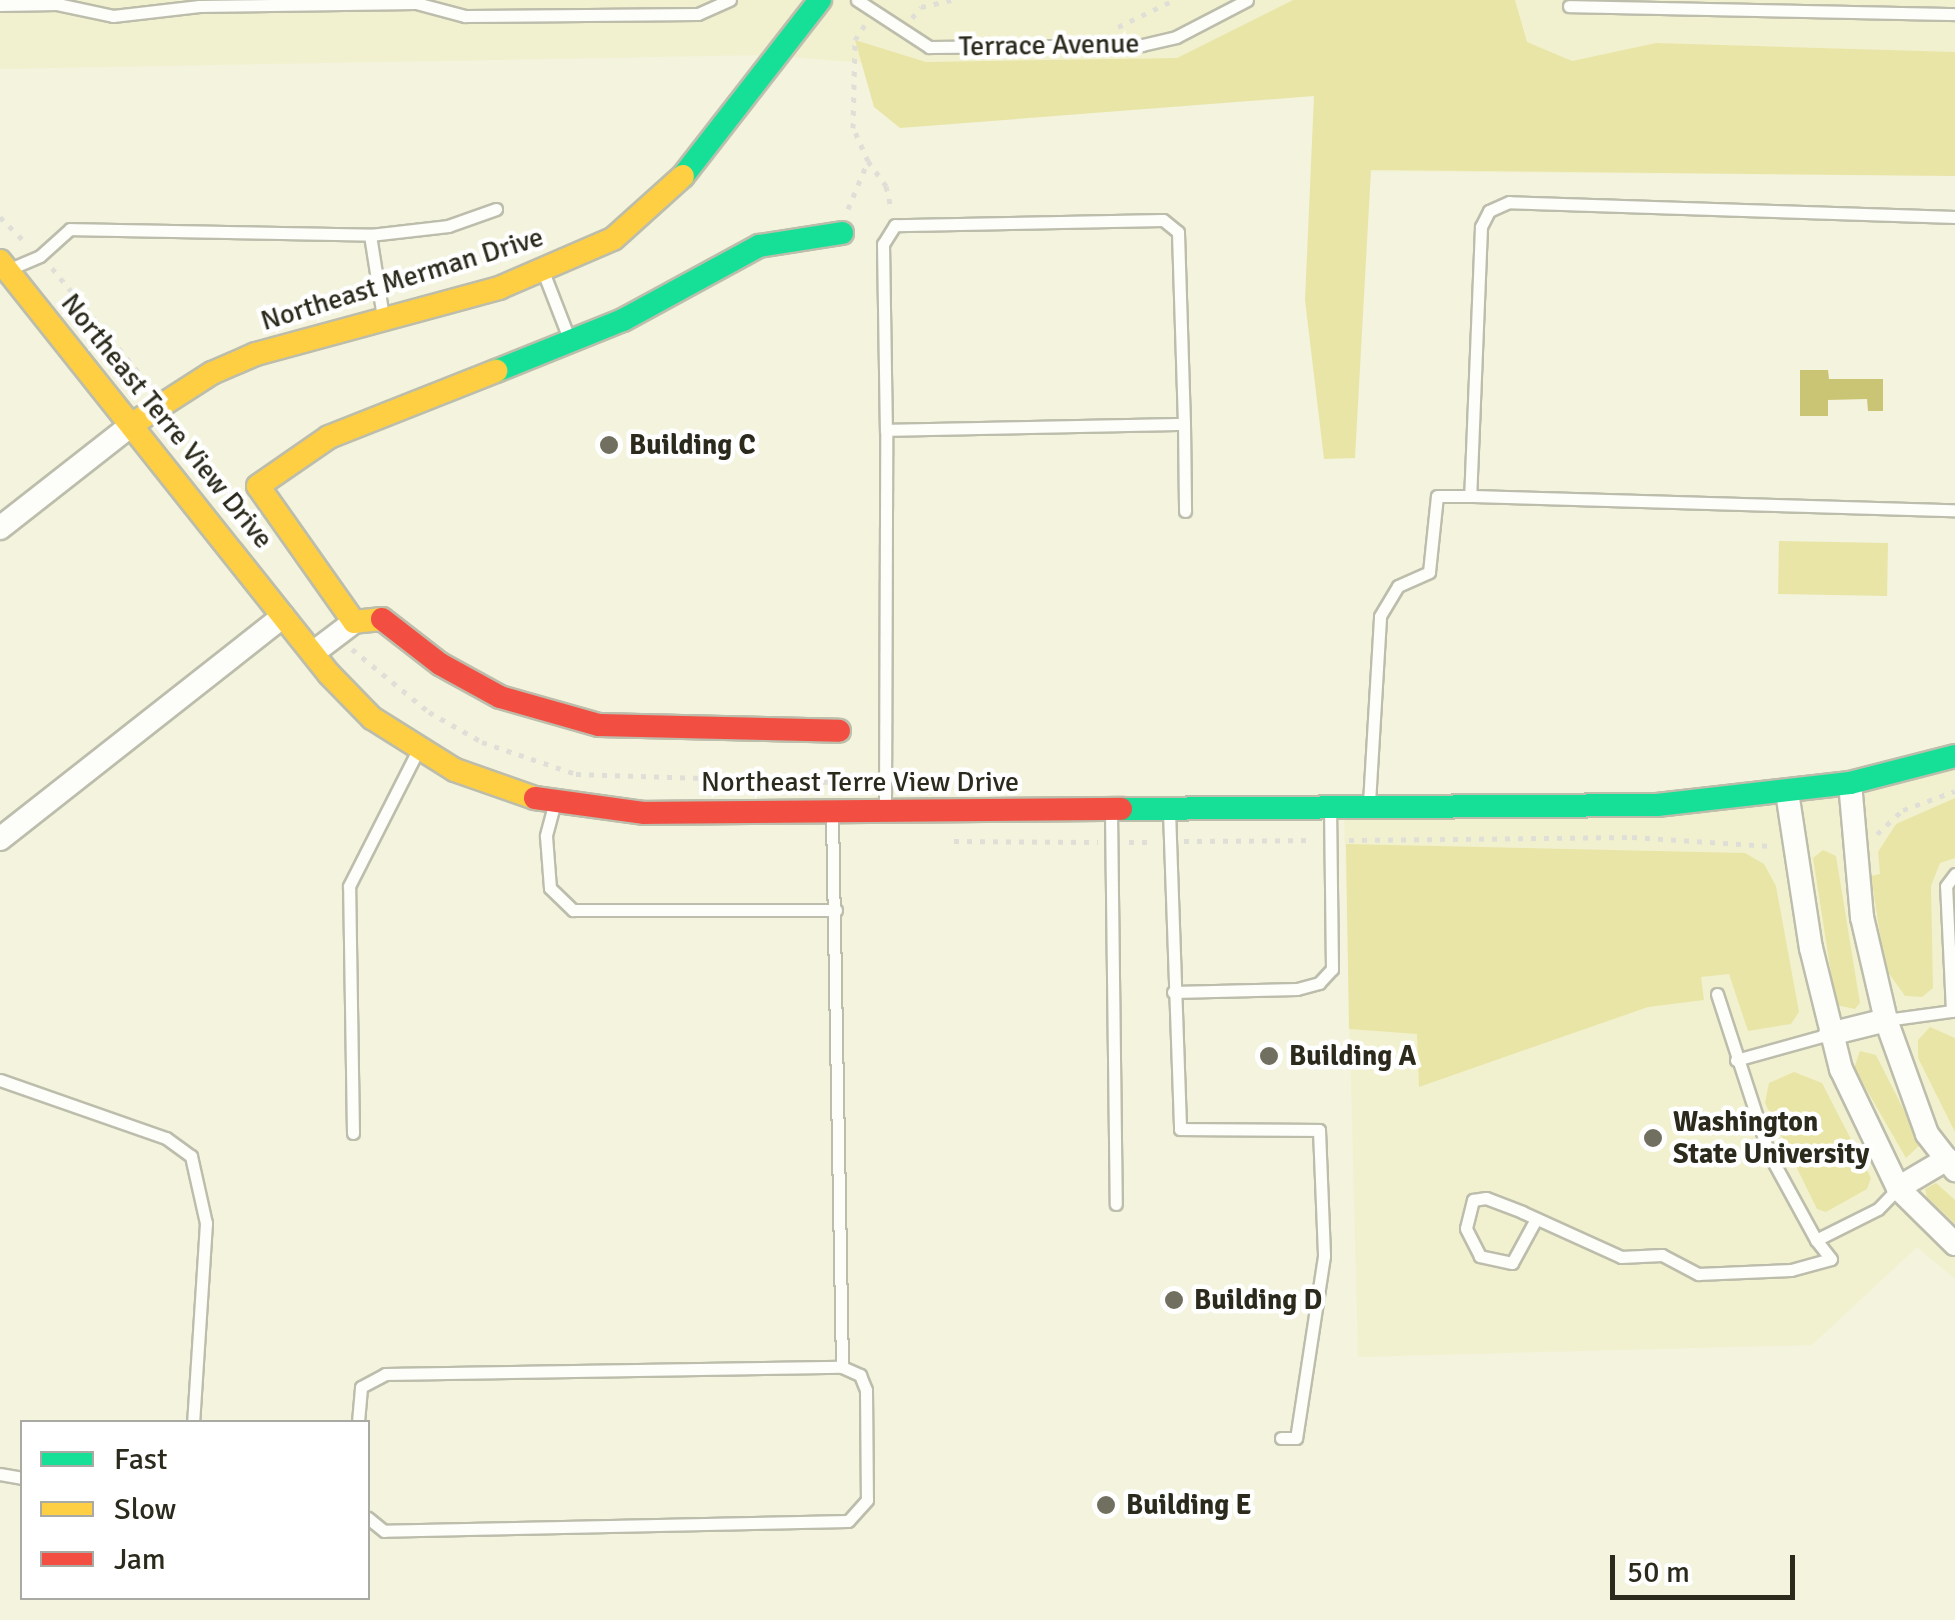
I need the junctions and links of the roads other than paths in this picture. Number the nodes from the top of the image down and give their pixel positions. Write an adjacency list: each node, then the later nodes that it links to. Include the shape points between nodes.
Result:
1 (730, 0): 5 (lane, via 698,14 484,16 416,3 200,6 114,16 57,4)
2 (820, 0): 13 (main road, Northeast Merman Drive, via 668,193 613,238)
3 (856, 0): 4 (lane, Terrace Avenue, via 930,47 1142,46 1176,37)
4 (1247, 0)
5 (0, 4)
6 (1569, 6): 7 (lane)
7 (1955, 14)
8 (496, 209): 11 (lane, via 448,226)
9 (1955, 217): 19 (lane, via 1509,202 1489,210 1481,227)
10 (842, 233): 15 (main road, via 758,246 623,320)
11 (370, 234): 12 (lane, via 70,229 40,256); 14 (lane)
12 (4, 266): 16 (main road, Northeast Terre View Drive)
13 (542, 270): 14 (main road, Northeast Merman Drive); 15 (lane)
14 (382, 317): 16 (main road, Northeast Merman Drive, via 212,372)
15 (570, 340): 24 (main road, via 344,430 259,483 266,506)
16 (134, 422): 22 (street, Northeast Merman Drive); 23 (main road, Northeast Terre View Drive)
17 (1184, 424): 18 (lane); 18 (lane, via 1181,242 1172,224 896,225 883,244); 21 (lane)
18 (886, 430): 34 (lane)
19 (1470, 496): 20 (lane); 32 (lane, via 1437,496 1429,572 1398,586 1380,616)
20 (1955, 510)
21 (1185, 511)
22 (0, 528)
23 (284, 616): 25 (main road, Northeast Terre View Drive); 38 (street)
24 (354, 622): 25 (street); 26 (main road, via 376,616 478,687 574,722 660,730)
25 (313, 653): 27 (main road, Northeast Terre View Drive, via 372,718)
26 (839, 731)
27 (418, 750): 31 (main road, Northeast Terre View Drive, via 484,782); 48 (lane, via 349,883)
28 (1955, 756): 29 (main road, Northeast Terre View Drive)
29 (1850, 783): 30 (main road, Northeast Terre View Drive); 44 (street, via 1862,917)
30 (1787, 792): 32 (main road, Northeast Terre View Drive, via 1657,805); 45 (street)
31 (554, 804): 35 (main road, Northeast Terre View Drive, via 645,813); 40 (lane, via 546,836 550,888 573,910)
32 (1369, 808): 33 (main road, Northeast Terre View Drive)
33 (1330, 809): 36 (main road, Northeast Terre View Drive); 41 (lane, via 1332,970 1319,983 1297,989)
34 (885, 810): 35 (main road, Northeast Terre View Drive); 37 (main road, Northeast Terre View Drive)
35 (831, 811): 40 (lane)
36 (1169, 811): 37 (main road, Northeast Terre View Drive); 41 (lane)
37 (1112, 812): 51 (lane)
38 (0, 839)
39 (1955, 874): 43 (lane, via 1946,886)
40 (836, 910): 55 (lane)
41 (1173, 992): 58 (lane, via 1180,1129 1319,1130 1324,1256 1296,1438)
42 (1718, 994): 46 (lane)
43 (1953, 1012): 44 (lane)
44 (1886, 1020): 45 (street); 49 (street, via 1927,1134)
45 (1830, 1034): 46 (lane); 50 (street)
46 (1736, 1060): 53 (lane, via 1769,1154)
47 (0, 1080): 56 (lane, via 166,1138 192,1156 206,1223)
48 (353, 1133)
49 (1951, 1165): 50 (street)
50 (1898, 1188): 53 (lane, via 1878,1208); 54 (street)
51 (1116, 1204)
52 (1536, 1219): 52 (lane, via 1512,1263 1480,1256 1466,1228 1473,1200 1486,1198); 53 (lane, via 1620,1257 1662,1255 1698,1274 1791,1270 1831,1259)
53 (1816, 1240)
54 (1955, 1244)
55 (842, 1367): 57 (lane, via 385,1374 361,1387); 59 (lane, via 860,1375 866,1390 868,1500 848,1521 384,1531)
56 (193, 1420)
57 (358, 1420)
58 (1281, 1438)
59 (370, 1520)

